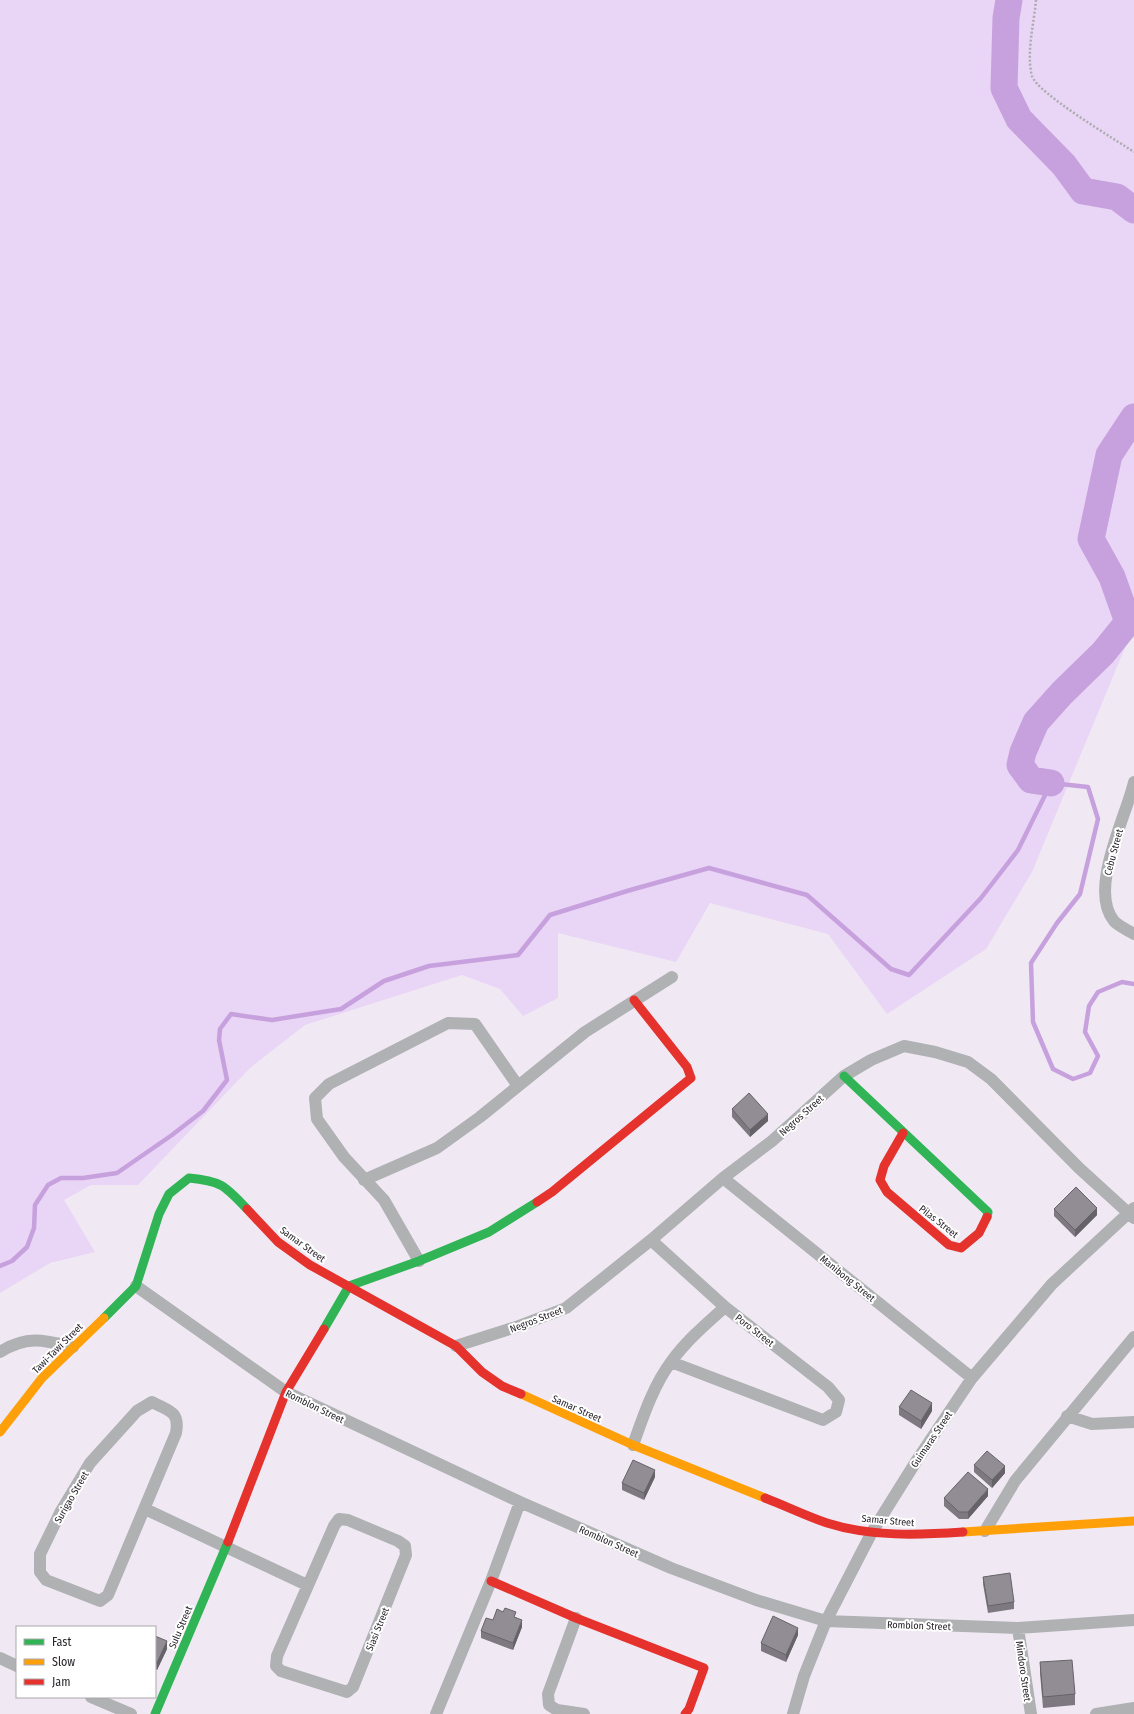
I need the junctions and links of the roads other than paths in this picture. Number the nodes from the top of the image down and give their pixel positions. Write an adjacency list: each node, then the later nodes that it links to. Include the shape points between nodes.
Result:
1 (1134, 782): 2 (street, Cebu Street, via 1106,876 1106,904 1114,921)
2 (1134, 934)
3 (672, 977): 4 (street)
4 (634, 1000): 6 (street, via 585,1032); 12 (street, via 687,1067 691,1078 552,1192 489,1232)
5 (844, 1076): 7 (street, Pilas Street); 8 (street, Negros Street, via 772,1141); 10 (street, Negros Street, via 871,1060 904,1046 968,1062 991,1079 1079,1168)
6 (518, 1086): 9 (street, via 436,1148); 9 (street, via 475,1024 448,1023 329,1084 315,1098 317,1119)
7 (903, 1132): 7 (street, Pilas Street, via 988,1212 988,1219 982,1229 961,1248 950,1244 887,1192 880,1180 884,1166)
8 (723, 1178): 11 (street, Negros Street); 21 (street, Manibong Street)
9 (364, 1180): 12 (street, via 384,1200)
10 (1132, 1213): 21 (street, Guimaras Street, via 1052,1284)
11 (651, 1240): 15 (street, Poro Street); 17 (street, Negros Street, via 566,1308)
12 (419, 1261): 14 (street)
13 (136, 1286): 14 (street, Samar Street, via 159,1214 169,1194 189,1178 211,1180 228,1189 278,1242 310,1265); 18 (street, Tawi-Tawi Street); 22 (street, Romblon Street)
14 (349, 1286): 17 (street, Samar Street); 22 (street, Sulu Street)
15 (725, 1307): 20 (street); 20 (street, Poro Street, via 828,1387 839,1400 836,1412 823,1420)
16 (1134, 1337): 23 (street)
17 (456, 1346): 26 (street, Samar Street, via 482,1372 502,1386)
18 (73, 1347): 19 (street, via 41,1339 14,1344); 25 (street, Tawi-Tawi Street, via 42,1378)
19 (0, 1352)
20 (671, 1362): 26 (street, via 647,1405)
21 (972, 1378): 31 (street, Guimaras Street)
22 (286, 1392): 27 (street, Romblon Street); 32 (street, Sulu Street)
23 (1067, 1416): 24 (street, via 1092,1424); 30 (street, via 1015,1481)
24 (1134, 1422)
25 (0, 1432)
26 (633, 1445): 31 (street, Samar Street, via 828,1523)
27 (520, 1502): 33 (street); 37 (street, Romblon Street, via 671,1568 756,1600)
28 (145, 1509): 28 (street, Surigao Street, via 178,1421 174,1413 152,1402 137,1411 90,1463 61,1511 40,1554 40,1572 46,1580 100,1601 108,1595); 32 (street)
29 (1134, 1521): 30 (street, Samar Street)
30 (985, 1531): 31 (street, Samar Street, via 927,1534)
31 (872, 1532): 37 (street, Guimaras Street)
32 (226, 1548): 34 (street); 44 (street, Sulu Street)
33 (491, 1581): 35 (street); 45 (street)
34 (307, 1585): 34 (street, Siasi Street, via 277,1656 276,1666 281,1671 347,1692 353,1687 406,1555 405,1546 348,1520 339,1519)
35 (576, 1618): 46 (street, via 548,1694 549,1705 557,1710); 47 (street, via 704,1668)
36 (1134, 1620): 38 (street, Romblon Street)
37 (826, 1621): 38 (street, Romblon Street); 48 (street, Guimaras Street, via 804,1676)
38 (1018, 1628): 49 (street, Mindoro Street)
39 (0, 1658): 40 (street)
40 (16, 1666)
41 (93, 1698): 43 (street)
42 (1134, 1708): 50 (street)
43 (131, 1714)
44 (155, 1714)
45 (436, 1714)
46 (584, 1714)
47 (685, 1714)
48 (793, 1714)
49 (1031, 1714)
50 (1096, 1714)

